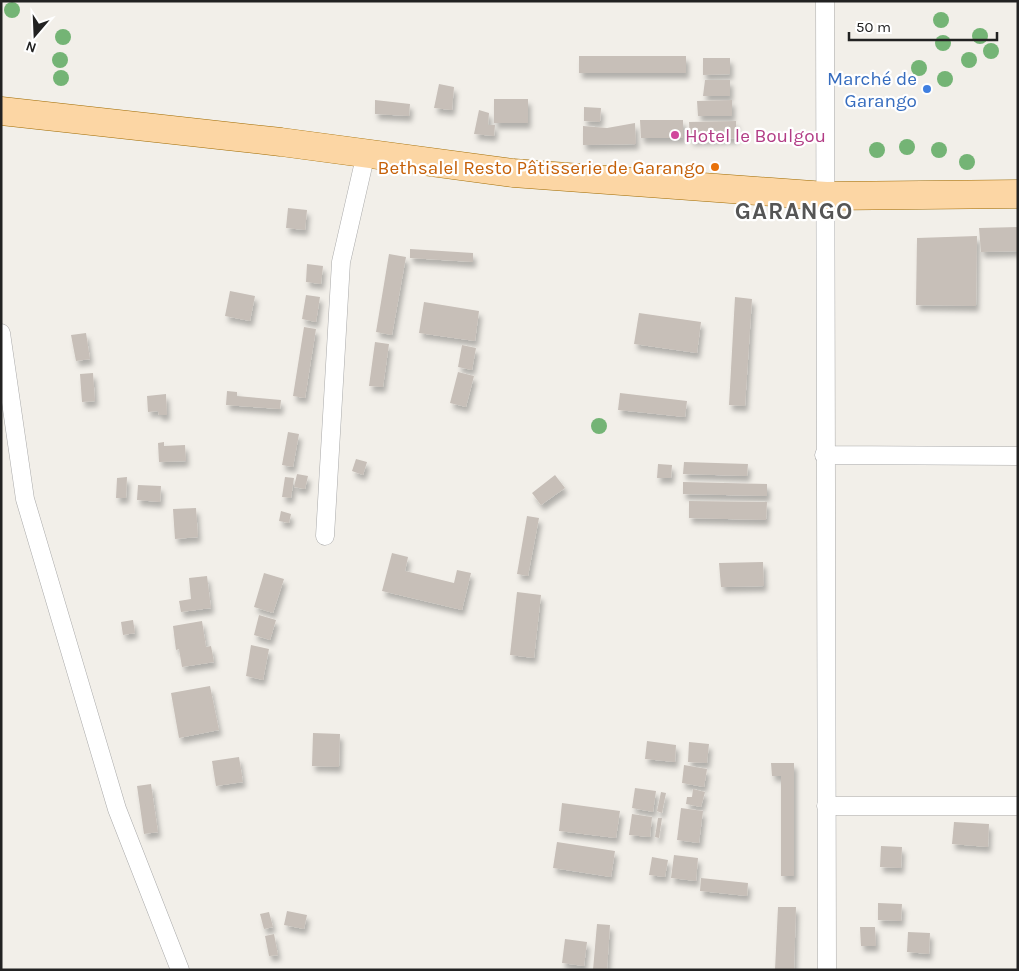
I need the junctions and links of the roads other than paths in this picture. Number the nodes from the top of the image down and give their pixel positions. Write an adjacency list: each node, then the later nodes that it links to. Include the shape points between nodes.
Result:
1 (825, 1): 5 (street)
2 (1, 112): 3 (main road)
3 (366, 153): 5 (main road, via 459,168); 9 (street, via 341,262)
4 (1018, 194): 5 (main road)
5 (826, 196): 7 (street)
6 (1, 333): 12 (street, via 25,499 117,809)
7 (824, 454): 8 (street); 10 (street)
8 (1018, 456)
9 (324, 536)
10 (826, 806): 11 (street); 13 (street)
11 (1018, 806)
12 (180, 970)
13 (827, 970)

